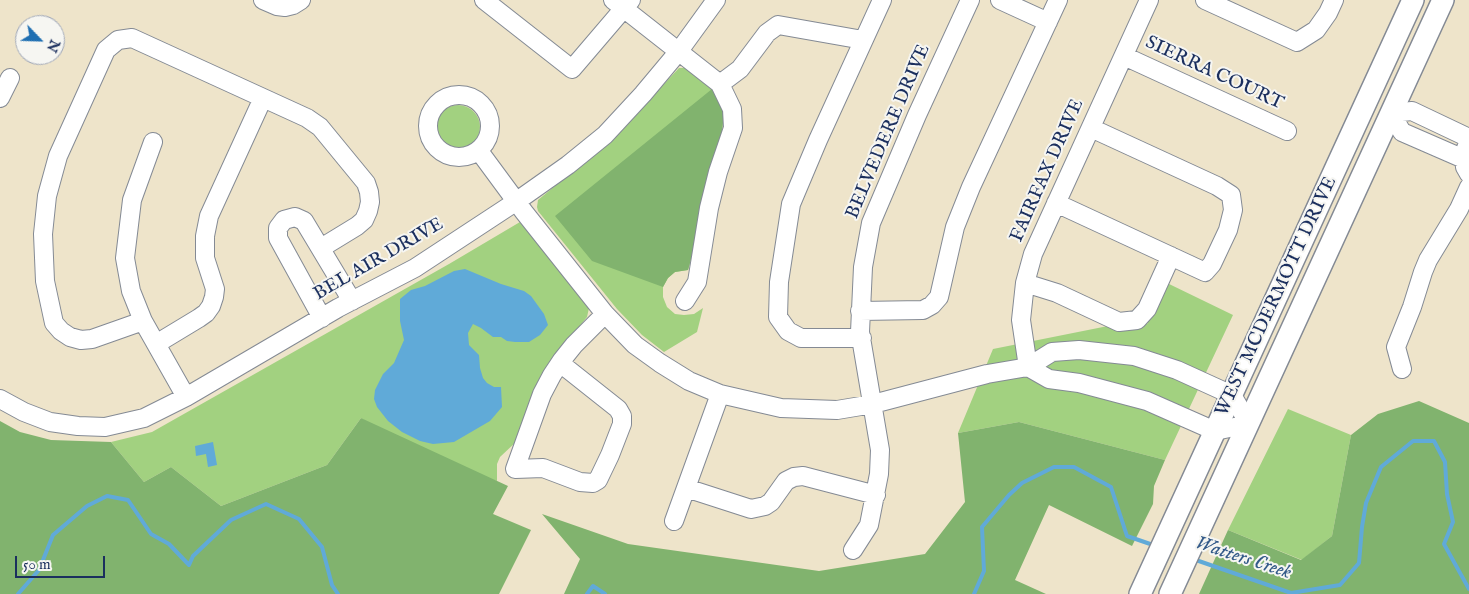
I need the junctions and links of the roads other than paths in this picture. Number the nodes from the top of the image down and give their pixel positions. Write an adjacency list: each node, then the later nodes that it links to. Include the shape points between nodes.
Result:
1 (263, 0): 2 (street, via 285,7)
2 (301, 0)
3 (484, 0): 14 (street, via 572,69)
4 (716, 0): 17 (street, BEL AIR DRIVE)
5 (882, 0): 16 (street)
6 (970, 0): 39 (street, BELVEDERE DRIVE, via 871,224)
7 (1000, 0): 15 (street)
8 (1058, 0): 15 (street)
9 (1149, 0): 18 (street, FAIRFAX DRIVE)
10 (1205, 0): 11 (street, via 1297,42 1316,30)
11 (1334, 0)
12 (1413, 0): 23 (main road, WEST MCDERMOTT DRIVE)
13 (1443, 0): 24 (main road, WEST MCDERMOTT DRIVE)
14 (623, 3): 17 (street)
15 (1048, 22): 39 (street, via 955,227 939,297 922,310)
16 (863, 40): 20 (street, via 778,26 767,33 740,69); 43 (street, via 792,204 779,282 778,317 788,331 801,338)
17 (679, 51): 20 (street); 32 (street, BEL AIR DRIVE, via 605,135)
18 (1124, 56): 25 (street, FAIRFAX DRIVE); 26 (street, SIERRA COURT)
19 (10, 78): 21 (street)
20 (720, 84): 37 (street, via 732,109 733,128 709,208 697,282)
21 (0, 98)
22 (263, 98): 34 (street, via 320,127 366,183 370,202 364,220); 42 (street, via 132,38 118,40 106,50 58,156 47,196 43,234 45,281 54,323 70,337 92,339); 44 (street, via 209,216 205,244 215,289 211,306 199,318)
23 (1366, 101): 24 (main road); 49 (main road, WEST MCDERMOTT DRIVE)
24 (1391, 113): 27 (street, via 1412,111); 30 (street, via 1402,132); 53 (main road, WEST MCDERMOTT DRIVE)
25 (1091, 128): 33 (street, FAIRFAX DRIVE); 35 (street, via 1209,182 1230,195 1234,210 1228,230 1205,272)
26 (1287, 131)
27 (1469, 138)
28 (153, 142): 42 (street, via 132,200 125,258 131,290)
29 (479, 151): 32 (street)
30 (1467, 159)
31 (1469, 187): 47 (street, via 1423,272 1396,348)
32 (517, 201): 38 (street, BEL AIR DRIVE, via 415,268); 40 (street)
33 (1056, 203): 35 (street); 36 (street, FAIRFAX DRIVE)
34 (321, 248): 38 (street); 41 (street, via 308,225 300,218 289,218 280,223 278,238)
35 (1171, 256): 36 (street, via 1147,309 1137,320 1119,322 1057,293)
36 (1024, 283): 46 (street, FAIRFAX DRIVE, via 1021,320)
37 (685, 300)
38 (352, 301): 41 (street, BEL AIR DRIVE)
39 (860, 310): 43 (street, BELVEDERE DRIVE)
40 (605, 314): 45 (street); 48 (street, via 660,363 689,381)
41 (322, 318): 50 (street, BEL AIR DRIVE)
42 (143, 321): 44 (street)
43 (862, 338): 52 (street, BELVEDERE DRIVE)
44 (156, 344): 50 (street)
45 (560, 363): 45 (street, via 542,394 515,469 543,468 580,482 593,483 598,480 610,455 622,416 618,409)
46 (1028, 367): 49 (street, via 1052,352 1079,350 1134,356 1177,370); 52 (street, via 987,374); 54 (street, via 1049,379 1079,383 1147,402)
47 (1402, 369)
48 (720, 394): 52 (street, via 781,408 837,410); 55 (street)
49 (1232, 396): 53 (street); 54 (main road, WEST MCDERMOTT DRIVE)
50 (186, 397): 51 (street, BEL AIR DRIVE, via 144,418 105,427 50,422)
51 (0, 399)
52 (874, 404): 56 (street, BELVEDERE DRIVE, via 880,450)
53 (1249, 424): 54 (street); 60 (main road, WEST MCDERMOTT DRIVE)
54 (1215, 431): 59 (main road, WEST MCDERMOTT DRIVE)
55 (686, 488): 56 (street, via 751,509 771,502 786,481 794,477 803,476); 57 (street)
56 (876, 495): 58 (street, BELVEDERE DRIVE, via 869,525)
57 (674, 521)
58 (853, 550)
59 (1142, 590)
60 (1170, 594)

